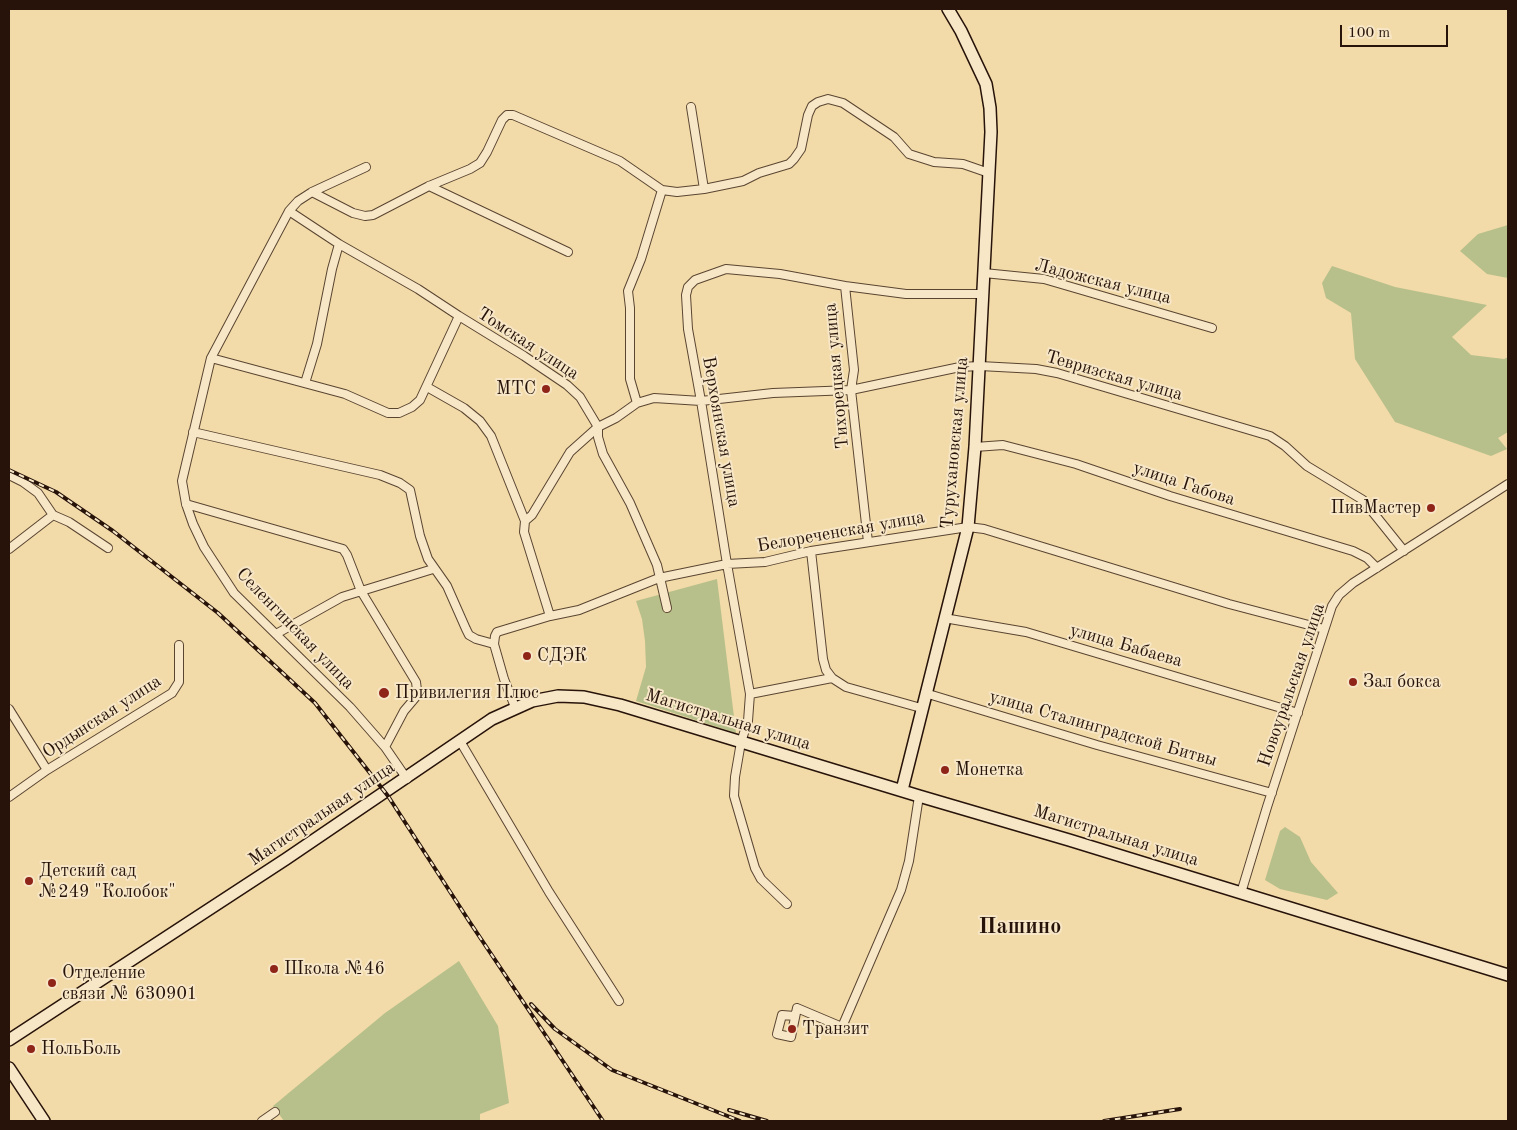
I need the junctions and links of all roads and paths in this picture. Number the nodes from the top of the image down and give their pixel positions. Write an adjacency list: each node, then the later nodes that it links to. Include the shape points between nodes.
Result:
1 (948, 9): 4 (main road, Турухановская улица, via 986,84 990,108)
2 (691, 107): 6 (street)
3 (366, 167): 8 (street)
4 (989, 173): 6 (street, via 963,164 934,162 909,154 894,137 843,103 828,99 812,106 801,149 789,164 743,181); 12 (main road, Турухановская улица)
5 (429, 186): 7 (street, via 480,163 502,120 513,115 620,161); 8 (street, via 365,216); 11 (street)
6 (704, 189): 7 (street)
7 (662, 190): 23 (street, via 628,291 630,379)
8 (312, 192): 9 (street)
9 (289, 211): 10 (street, Томская улица); 17 (street, Селенгинская улица)
10 (338, 244): 15 (street, Томская улица); 19 (street, via 317,344)
11 (568, 252)
12 (984, 274): 14 (main road, Турухановская улица); 16 (street, Ладожская улица, via 1044,279)
13 (845, 286): 14 (street, Тихорецкая улица, via 906,294); 21 (street, Тихорецкая улица, via 854,370); 22 (street, Верхоянская улица, via 780,274 726,269 695,280 688,287 685,304)
14 (983, 294): 18 (main road, Турухановская улица)
15 (459, 316): 20 (street); 24 (street, Томская улица, via 567,385 580,397)
16 (1212, 328)
17 (211, 358): 19 (street); 25 (street, Селенгинская улица)
18 (980, 366): 21 (street, Тевризская улица, via 960,367); 26 (main road, Турухановская улица); 37 (street, Тевризская улица, via 1036,368 1057,373 1270,436 1307,466 1363,500)
19 (305, 383): 20 (street, via 345,394 388,413 399,413 412,407)
20 (427, 386): 31 (street, via 464,408 491,436)
21 (851, 390): 22 (street, Тевризская улица, via 773,393); 33 (street, Тихорецкая улица)
22 (701, 401): 23 (street, Тевризская улица, via 654,398); 38 (street, Верхоянская улица)
23 (637, 403): 24 (street, Тевризская улица)
24 (598, 427): 31 (street, Тевризская улица, via 570,452 532,515); 41 (street, Томская улица, via 603,454 630,503)
25 (193, 432): 29 (street, Селенгинская улица, via 182,481); 40 (street, via 380,475 400,483 410,490 420,536)
26 (976, 447): 32 (main road, Турухановская улица); 39 (street, улица Габова, via 1004,445 1076,464 1353,551)
27 (9, 475): 30 (street, via 38,493)
28 (1508, 484): 37 (street, Новоуральская улица)
29 (186, 504): 42 (street, via 342,549); 47 (street, Селенгинская улица, via 204,547 234,593)
30 (54, 515): 34 (street); 35 (street)
31 (525, 521): 44 (street, via 524,532)
32 (968, 527): 33 (street, Белореченская улица); 45 (main road, Турухановская улица); 46 (street, Белореченская улица, via 984,529)
33 (868, 542): 36 (street, Белореченская улица)
34 (108, 548)
35 (9, 549)
36 (811, 551): 38 (street, Белореченская улица, via 765,562); 50 (street, via 823,659)
37 (1404, 551): 39 (street, Новоуральская улица)
38 (727, 564): 41 (street, Белореченская улица); 52 (street, Верхоянская улица)
39 (1377, 568): 46 (street, Новоуральская улица, via 1339,595)
40 (433, 569): 42 (street); 48 (street, via 448,586 469,635)
41 (660, 578): 43 (street, Томская улица); 44 (street, Белореченская улица, via 579,610)
42 (361, 591): 47 (street, via 342,597); 59 (street, via 416,682 415,698 404,711)
43 (667, 608)
44 (550, 616): 48 (street, Белореченская улица, via 497,632)
45 (944, 618): 51 (main road, Турухановская улица); 56 (street, улица Бабаева, via 1026,632)
46 (1324, 630): 56 (street, Новоуральская улица)
47 (276, 634): 59 (street, Селенгинская улица, via 350,707)
48 (494, 644): 53 (street)
49 (178, 645): 60 (street, Ордынская улица, via 179,682 172,693)
50 (832, 678): 52 (street); 54 (street, via 846,687)
51 (925, 693): 54 (main road, Турухановская улица); 63 (street, улица Сталинградской Битвы, via 1097,745)
52 (750, 694): 58 (street, Верхоянская улица, via 748,721)
53 (515, 707): 57 (main road, Магистральная улица); 58 (main road, Магистральная улица, via 548,697 584,697)
54 (921, 708): 62 (main road, Турухановская улица)
55 (9, 709): 60 (street)
56 (1298, 713): 63 (street, Новоуральская улица)
57 (460, 741): 61 (main road, Магистральная улица); 69 (street)
58 (741, 742): 62 (main road, Магистральная улица); 67 (street, via 735,777 737,812 755,868 761,879)
59 (385, 747): 61 (street, Селенгинская улица)
60 (47, 770): 65 (street, Ордынская улица)
61 (406, 778): 71 (main road, Магистральная улица)
62 (902, 790): 64 (main road, Магистральная улица)
63 (1272, 792): 66 (street, Новоуральская улица)
64 (919, 796): 66 (main road, Магистральная улица); 70 (street, via 901,890 842,1027 797,1008)
65 (9, 797)
66 (1242, 893): 68 (main road, Магистральная улица)
67 (787, 904)
68 (1508, 975)
69 (619, 1001)
70 (796, 1016)
71 (9, 1040)
72 (9, 1068): 74 (main road)
73 (275, 1112): 75 (street)
74 (44, 1121)
75 (262, 1121)

